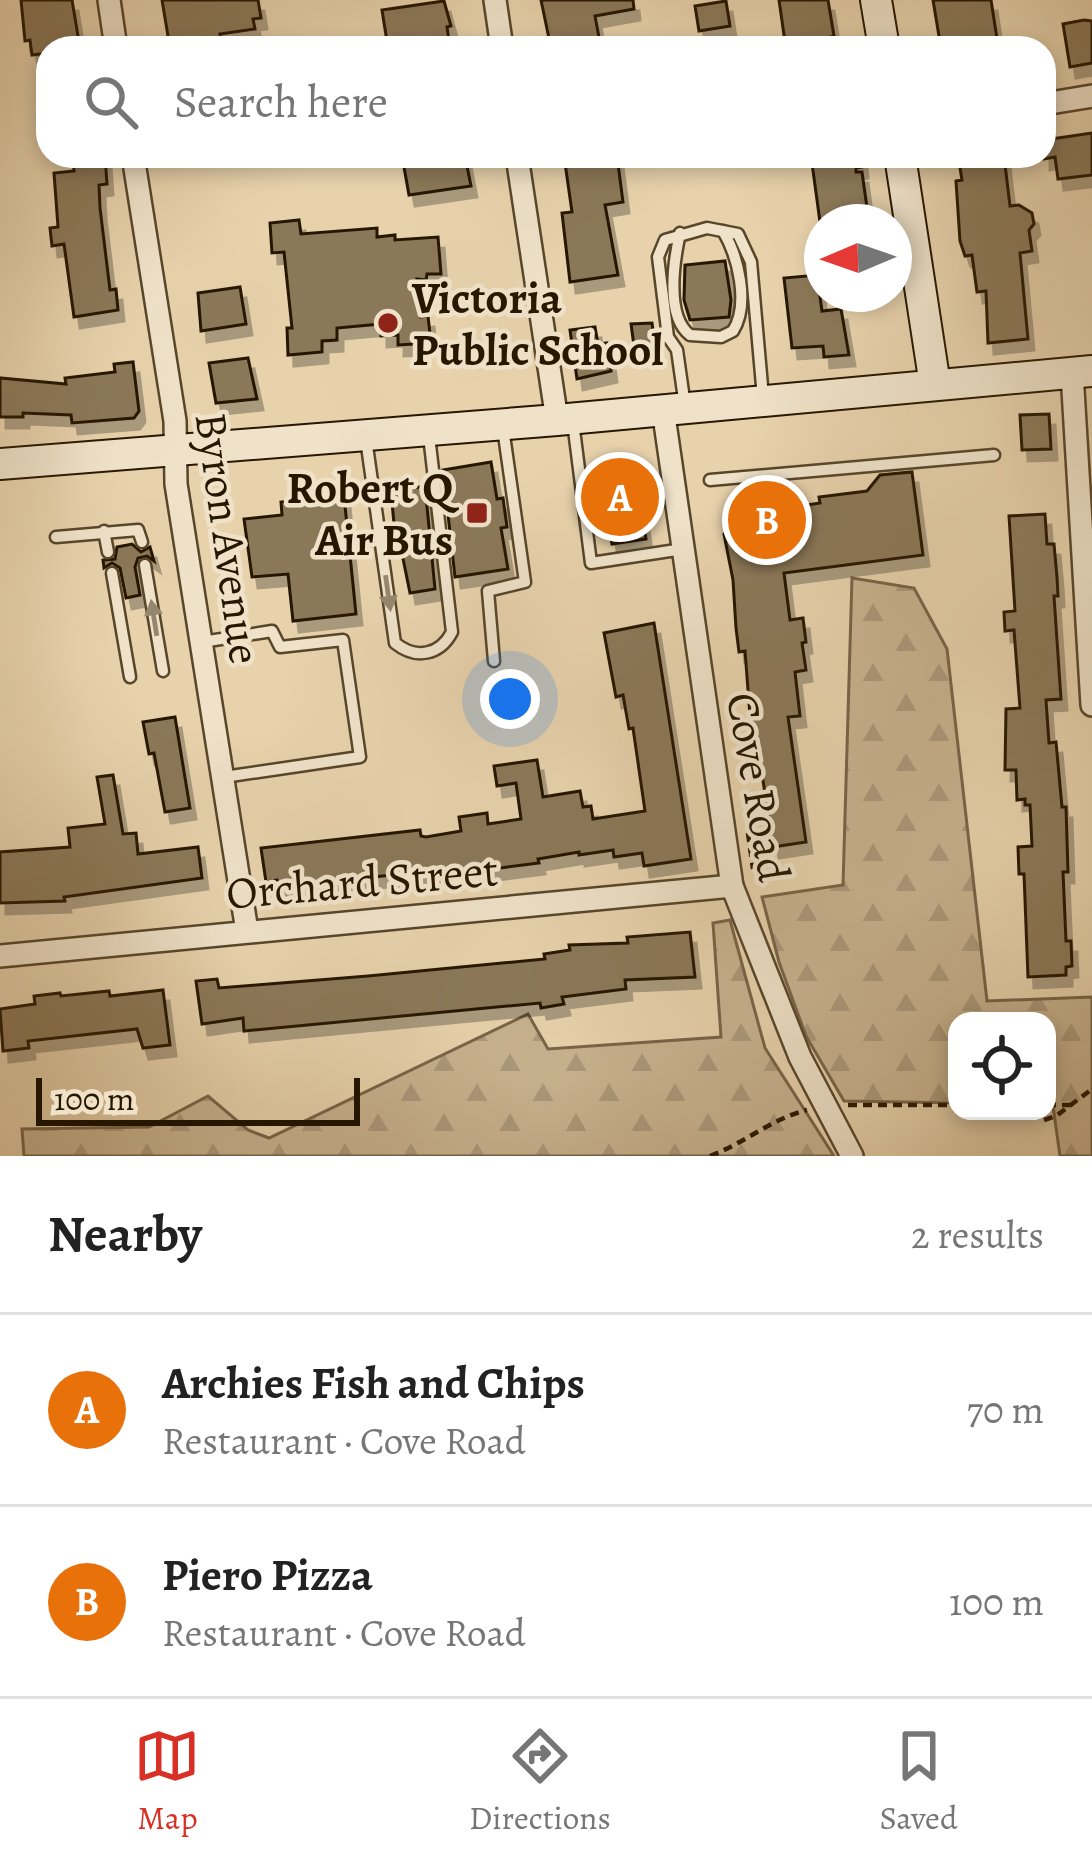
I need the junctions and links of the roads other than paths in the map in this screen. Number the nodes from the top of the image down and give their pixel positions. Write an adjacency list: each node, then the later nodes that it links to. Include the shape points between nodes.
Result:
1 (109, 0): 4 (street)
2 (495, 0): 5 (street)
3 (876, 0): 6 (main road)
4 (114, 36)
5 (500, 36)
6 (882, 36)
7 (1092, 96): 8 (street)
8 (1056, 102)
9 (135, 168): 22 (street, Byron Avenue)
10 (520, 168): 18 (street)
11 (902, 168): 15 (main road)
12 (723, 231): 13 (lane); 13 (lane, via 736,260 740,313 721,337 689,335 678,320); 16 (lane, via 738,234 751,262)
13 (680, 233): 17 (lane, via 665,240 658,257 668,337 677,350)
14 (1082, 372): 15 (main road); 37 (street)
15 (935, 385): 16 (main road)
16 (763, 400): 17 (main road)
17 (674, 408): 18 (main road); 29 (street, Cove Road)
18 (564, 419): 19 (main road); 29 (lane, via 591,563)
19 (502, 425): 20 (main road); 34 (lane, via 525,582 488,591)
20 (428, 431): 21 (main road); 21 (lane, one-way to 20, via 395,643 426,654 452,632)
21 (365, 436): 22 (main road)
22 (176, 451): 24 (main road); 33 (street, Byron Avenue)
23 (994, 455): 25 (lane)
24 (0, 464)
25 (710, 480)
26 (104, 531): 27 (lane); 28 (lane, via 138,530); 30 (lane)
27 (56, 537)
28 (142, 542)
29 (683, 549): 39 (street, Cove Road)
30 (108, 552)
31 (145, 565): 35 (lane, one-way to 31)
32 (112, 573): 36 (lane)
33 (202, 642): 38 (street, Byron Avenue); 38 (lane, via 272,632 280,647 343,640 360,757)
34 (494, 661)
35 (163, 671)
36 (130, 677)
37 (1092, 705)
38 (224, 777): 40 (street, Byron Avenue)
39 (731, 886): 40 (street, Orchard Street); 42 (street, Cove Road, via 800,1057)
40 (247, 931): 41 (street, Orchard Street)
41 (0, 956)
42 (853, 1156)

